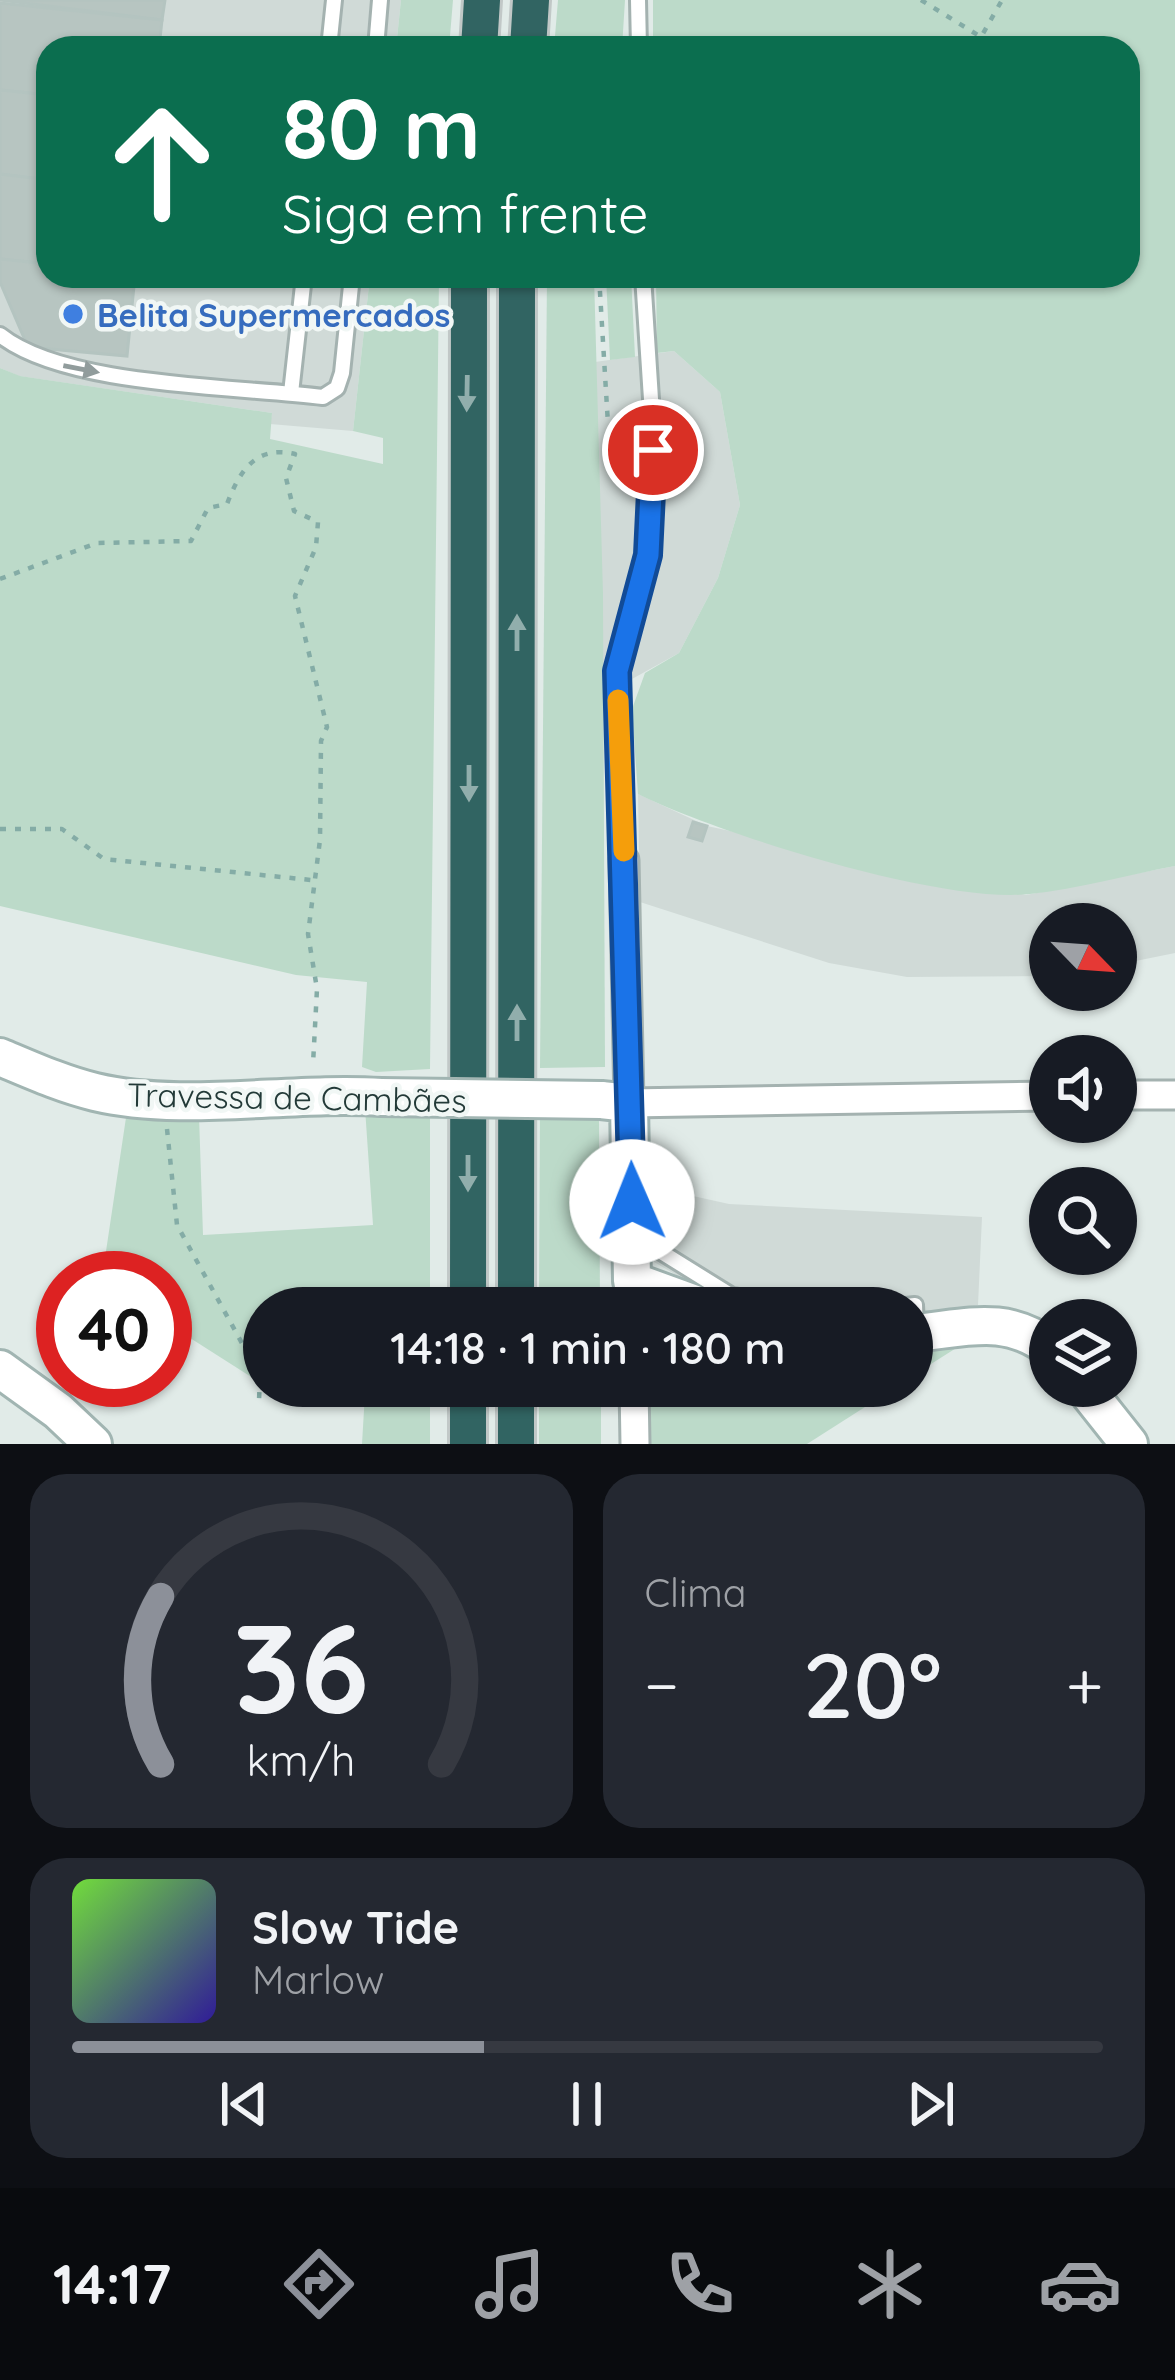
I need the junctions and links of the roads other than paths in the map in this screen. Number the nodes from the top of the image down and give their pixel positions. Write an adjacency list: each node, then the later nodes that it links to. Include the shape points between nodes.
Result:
1 (334, 0): 6 (lane)
2 (380, 0): 7 (lane)
3 (482, 0): 8 (highway)
4 (531, 0): 9 (highway)
5 (638, 0): 10 (lane)
6 (330, 36)
7 (377, 36)
8 (480, 36)
9 (529, 36)
10 (638, 36)
11 (303, 288): 17 (lane)
12 (350, 288): 17 (lane, via 338,388 323,397)
13 (469, 288): 25 (highway, one-way to 25)
14 (517, 288): 26 (highway, one-way to 14)
15 (645, 288): 18 (lane, via 653,450 648,555 617,671)
16 (0, 335): 17 (lane, one-way to 17, via 46,363)
17 (292, 393)
18 (624, 860): 23 (street)
19 (0, 1057): 23 (street, Travessa de Cambães, bridge, via 96,1092 164,1100 311,1093)
20 (1175, 1095): 22 (street)
21 (1029, 1096): 23 (street)
22 (1137, 1096)
23 (615, 1102): 24 (street)
24 (632, 1278): 27 (lane, via 650,1244)
25 (468, 1287)
26 (517, 1287)
27 (718, 1287)
28 (933, 1330): 29 (street, via 967,1324)
29 (1029, 1332)
30 (0, 1370): 35 (street)
31 (468, 1407): 36 (highway)
32 (516, 1407): 37 (highway)
33 (634, 1407): 38 (street)
34 (1100, 1407): 39 (street)
35 (93, 1444)
36 (468, 1444)
37 (516, 1444)
38 (635, 1444)
39 (1130, 1444)

